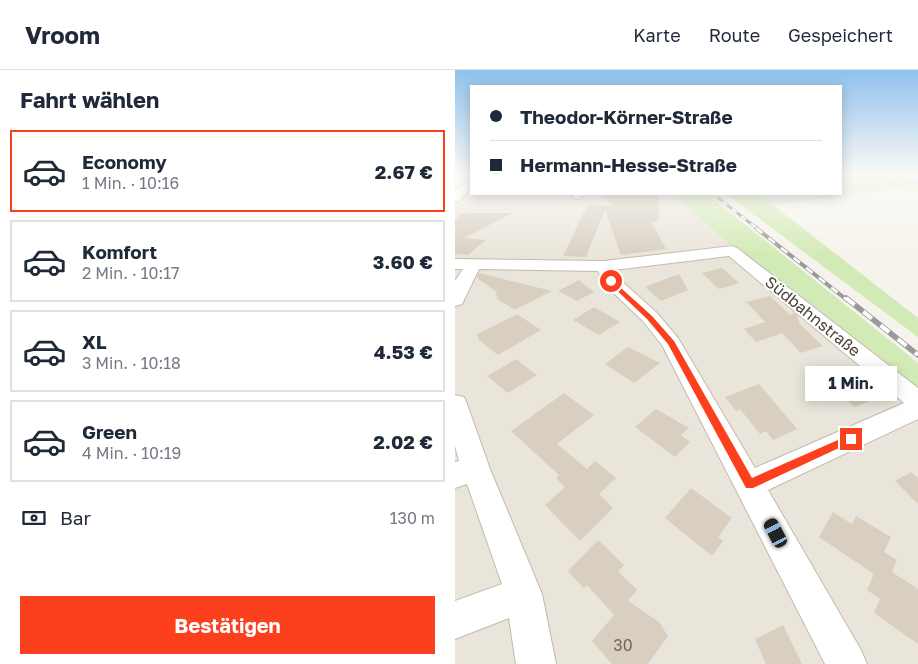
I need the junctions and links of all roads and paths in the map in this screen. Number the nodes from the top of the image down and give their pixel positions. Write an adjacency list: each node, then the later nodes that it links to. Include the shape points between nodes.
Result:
1 (455, 264): 2 (street)
2 (474, 264): 3 (street); 4 (street)
3 (604, 266): 5 (street, Südbahnstraße, via 732,251); 9 (street, via 611,281 650,317 671,343)
4 (455, 300)
5 (918, 401)
6 (455, 404): 8 (street)
7 (918, 408): 9 (street)
8 (466, 472): 10 (street)
9 (750, 484): 13 (street)
10 (524, 594): 11 (street); 12 (street)
11 (455, 620)
12 (536, 664)
13 (847, 664)

